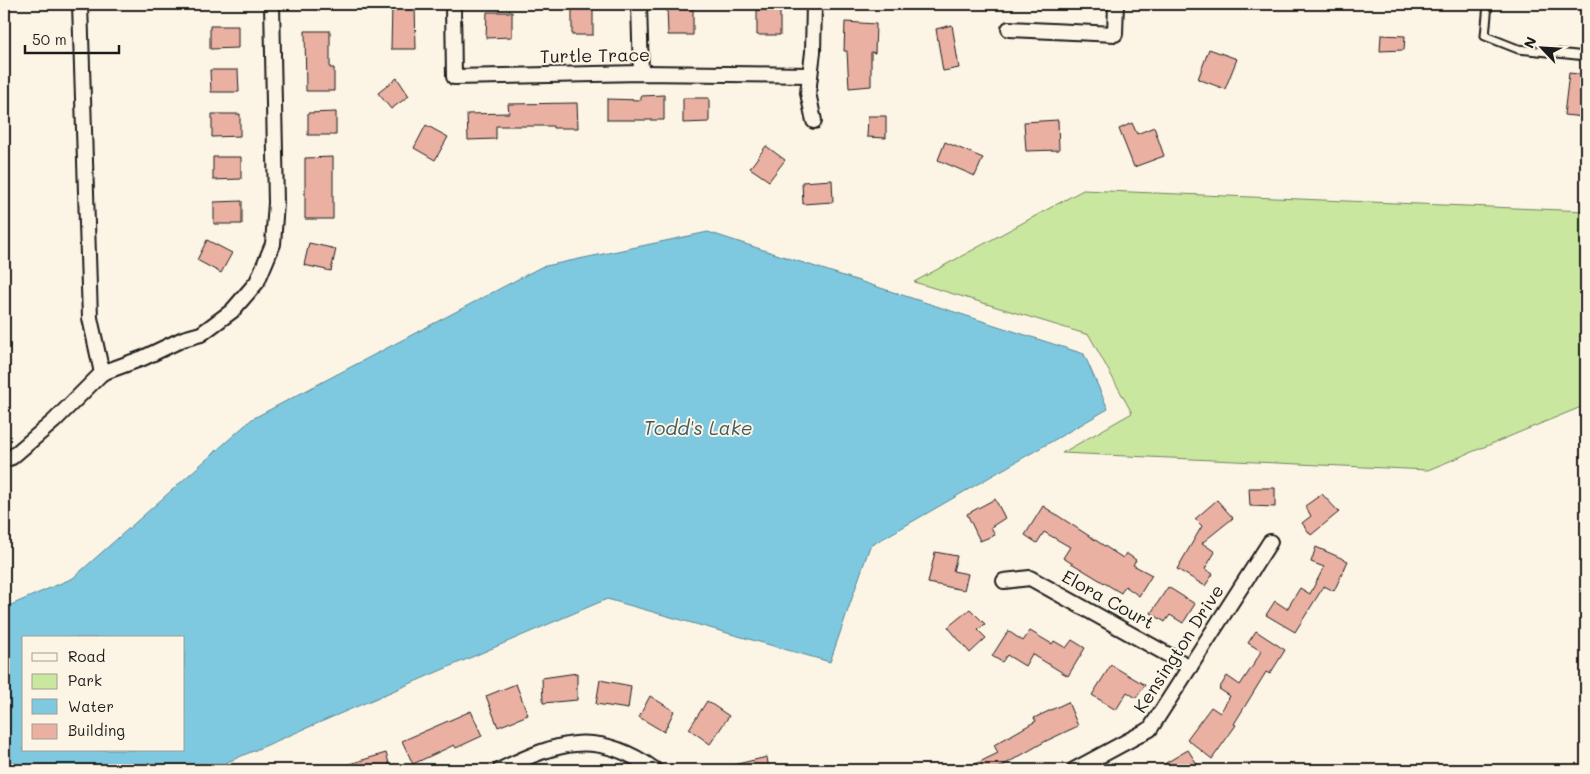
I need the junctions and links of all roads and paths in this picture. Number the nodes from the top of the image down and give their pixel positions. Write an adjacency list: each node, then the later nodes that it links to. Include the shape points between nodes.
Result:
1 (80, 4): 13 (street, via 90,318)
2 (272, 4): 13 (street, via 276,203 273,244 257,282 232,311 201,334)
3 (453, 4): 10 (street, Turtle Trace, via 454,77)
4 (639, 4): 10 (street)
5 (814, 4): 11 (street)
6 (1116, 4): 8 (street, via 1115,34)
7 (1488, 4): 9 (lane, via 1485,36 1518,50)
8 (1010, 29)
9 (1586, 56)
10 (640, 73): 11 (street, Turtle Trace)
11 (810, 76): 12 (street, via 808,93)
12 (814, 121)
13 (102, 373): 14 (street, via 54,420)
14 (4, 460)
15 (1270, 542): 17 (street, Kensington Drive)
16 (1004, 581): 17 (street, Elora Court, via 1030,578)
17 (1190, 667): 20 (street, Kensington Drive, via 1150,729)
18 (500, 770): 19 (street, via 529,756 575,742 606,745 634,755)
19 (655, 770)
20 (1074, 770)

